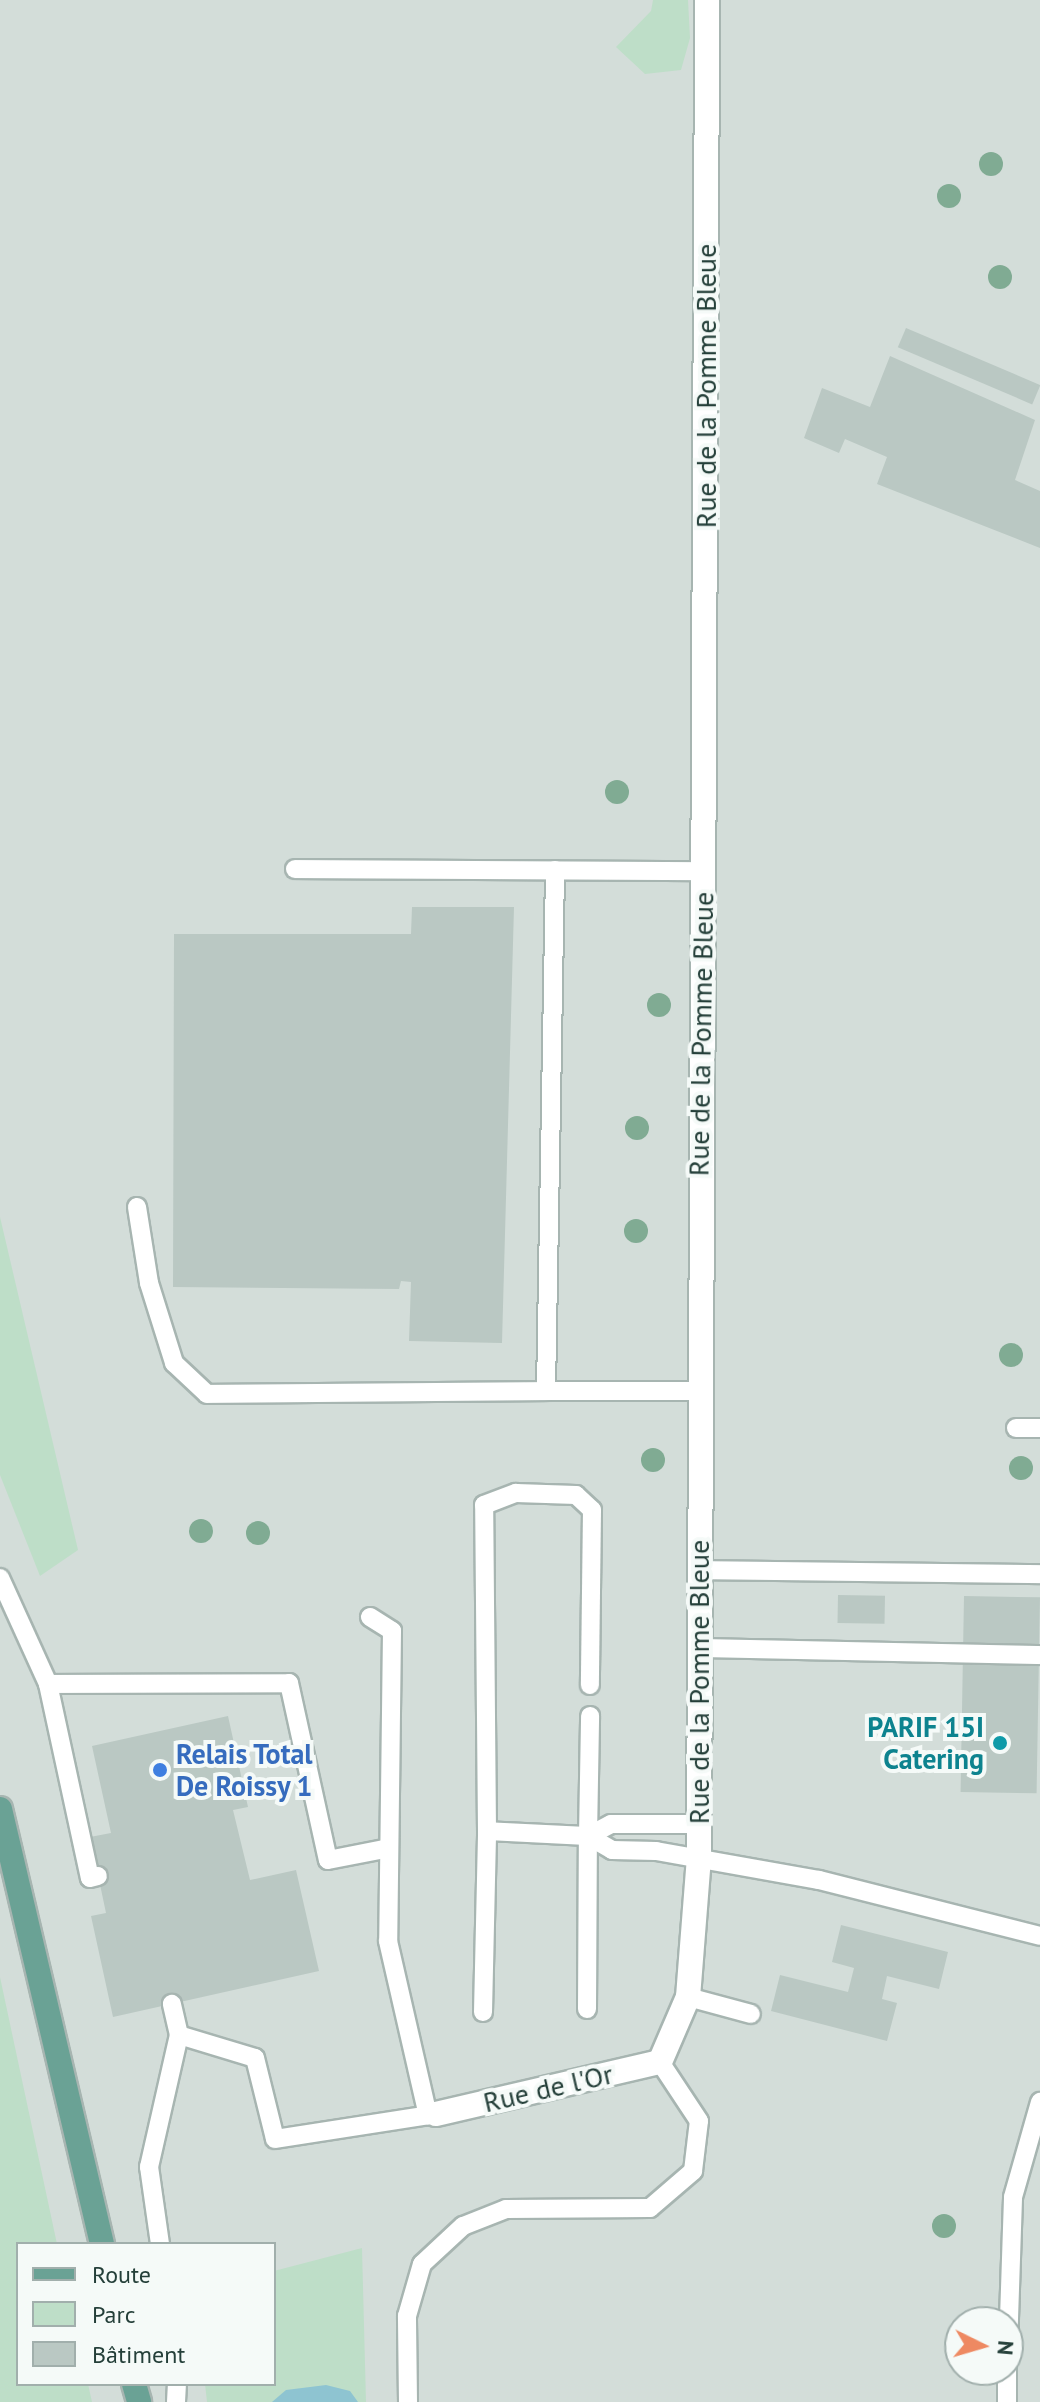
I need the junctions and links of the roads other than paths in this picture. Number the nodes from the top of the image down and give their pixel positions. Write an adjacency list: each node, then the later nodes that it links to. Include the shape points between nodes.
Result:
1 (707, 0): 4 (street, Rue de la Pomme Bleue)
2 (295, 869): 3 (lane)
3 (555, 870): 4 (lane); 6 (lane)
4 (702, 871): 7 (street, Rue de la Pomme Bleue)
5 (137, 1207): 6 (lane, via 174,1363 207,1394)
6 (546, 1391): 7 (lane)
7 (697, 1391): 10 (street, Rue de la Pomme Bleue)
8 (1016, 1428): 9 (lane)
9 (1040, 1428)
10 (700, 1570): 11 (lane); 14 (street, Rue de la Pomme Bleue)
11 (1040, 1574)
12 (0, 1578): 16 (lane)
13 (370, 1617): 23 (lane, via 392,1631)
14 (699, 1648): 15 (lane); 20 (street, Rue de la Pomme Bleue)
15 (1040, 1655)
16 (48, 1684): 23 (lane, via 289,1683 328,1860); 25 (lane, via 90,1878)
17 (590, 1685): 21 (lane, via 592,1510 576,1495 516,1493 484,1505)
18 (590, 1716): 22 (lane)
19 (0, 1809): 36 (main road)
20 (699, 1824): 22 (lane, via 611,1824); 24 (street, Rue de la Pomme Bleue)
21 (487, 1831): 22 (lane); 30 (lane)
22 (588, 1836): 24 (lane, via 612,1850); 29 (lane)
23 (389, 1848): 35 (lane, via 388,1941)
24 (699, 1857): 26 (lane); 27 (street, Rue de la Pomme Bleue)
25 (98, 1876)
26 (1040, 1936)
27 (688, 1997): 31 (lane); 33 (street, Rue de la Pomme Bleue)
28 (172, 2004): 32 (lane)
29 (587, 2009)
30 (483, 2012)
31 (751, 2014)
32 (179, 2035): 35 (lane, via 255,2058 275,2139); 37 (lane, via 149,2167)
33 (660, 2062): 35 (street, Rue de l'Or); 39 (lane, via 699,2121 693,2171 650,2208 506,2209 463,2226 422,2264 407,2316)
34 (1040, 2102): 38 (lane, via 1013,2197)
35 (432, 2115)
36 (102, 2242)
37 (160, 2242)
38 (1009, 2306)
39 (408, 2402)

